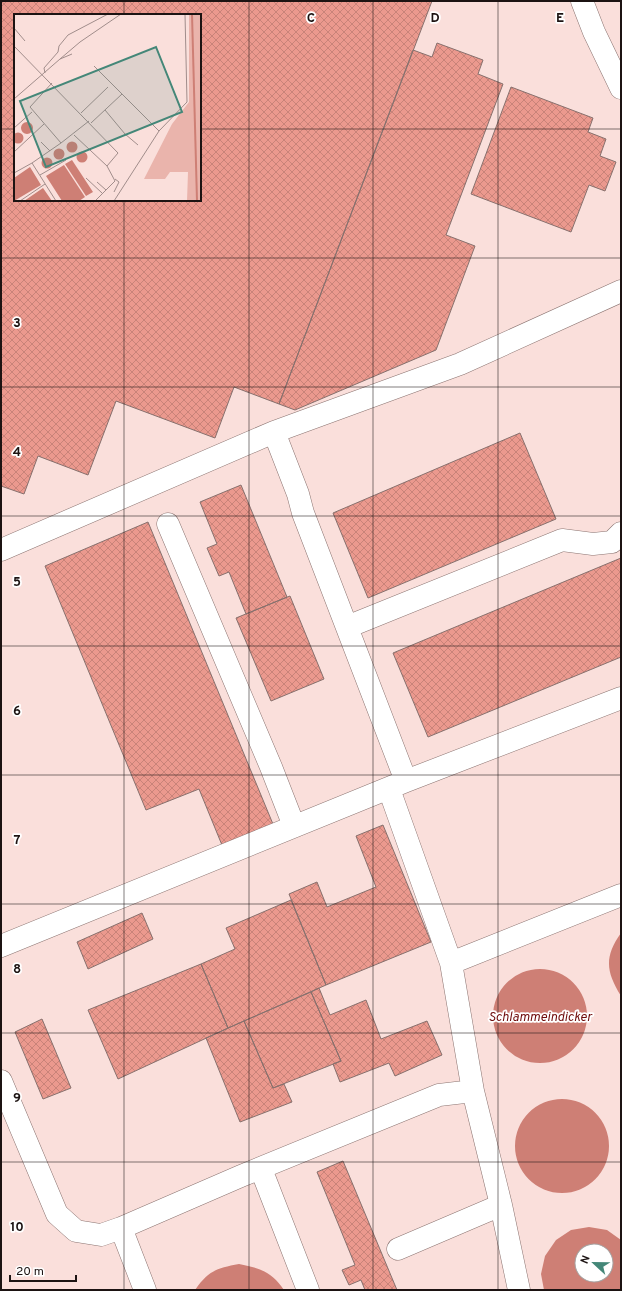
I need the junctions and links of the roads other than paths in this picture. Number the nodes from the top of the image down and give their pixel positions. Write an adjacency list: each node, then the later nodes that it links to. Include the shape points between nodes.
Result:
1 (582, 1): 2 (lane)
2 (621, 88)
3 (621, 291): 4 (lane, via 460,364)
4 (274, 432): 7 (lane); 8 (lane)
5 (168, 524): 11 (lane)
6 (621, 533): 8 (lane, via 612,542 593,544 562,540)
7 (1, 550)
8 (347, 627): 10 (lane)
9 (621, 698): 10 (lane)
10 (398, 785): 11 (lane); 14 (lane)
11 (294, 826): 13 (lane)
12 (621, 895): 14 (lane)
13 (1, 946)
14 (451, 963): 16 (lane)
15 (1, 1081): 19 (lane, via 57,1214 76,1231 100,1235)
16 (473, 1091): 17 (lane, via 439,1095); 18 (lane)
17 (261, 1169): 19 (lane); 22 (lane)
18 (501, 1205): 20 (lane); 23 (lane)
19 (122, 1228): 21 (lane)
20 (398, 1249)
21 (145, 1290)
22 (308, 1290)
23 (519, 1290)

